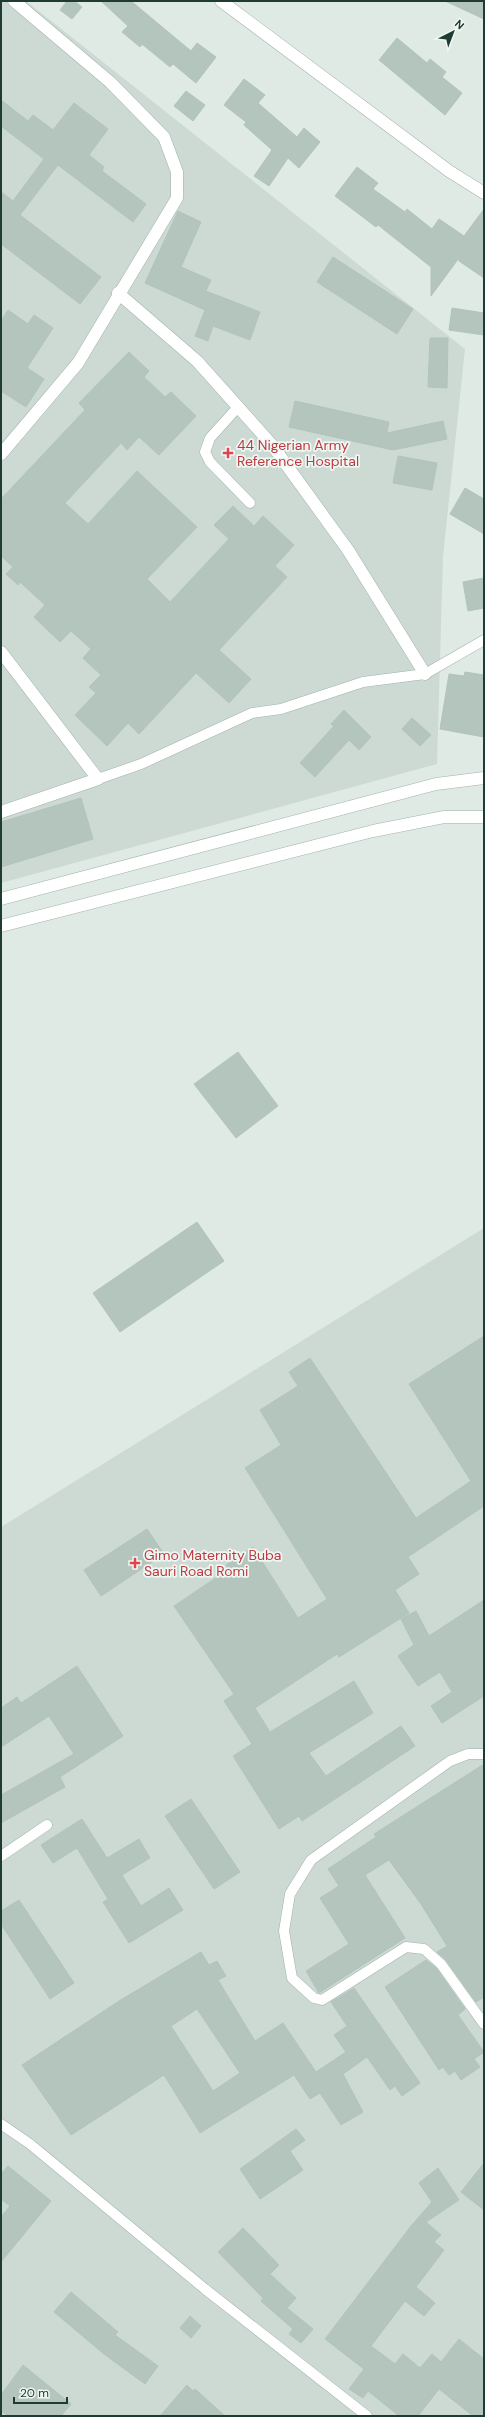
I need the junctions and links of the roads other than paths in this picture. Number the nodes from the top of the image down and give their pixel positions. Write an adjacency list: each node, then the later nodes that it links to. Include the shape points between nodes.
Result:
1 (14, 1): 4 (street, via 110,82 164,137 177,172 176,198)
2 (221, 1): 3 (street, via 449,171)
3 (484, 192)
4 (118, 293): 5 (street, via 197,361); 6 (street, via 78,363)
5 (238, 407): 7 (lane, via 210,438 205,452 210,462); 10 (street, via 272,445 348,550)
6 (1, 454)
7 (250, 503)
8 (484, 640): 10 (lane)
9 (1, 652): 12 (street)
10 (425, 674): 12 (lane, via 363,682 281,709 252,713 141,764)
11 (484, 778): 15 (street, via 436,784)
12 (98, 779): 13 (street)
13 (1, 812)
14 (484, 816): 16 (street, via 444,817 373,831)
15 (1, 898)
16 (1, 926)
17 (484, 1754): 20 (lane, via 468,1754 450,1761 311,1860 290,1894 284,1931 292,1978 314,1998 322,2000 406,1947 424,1949 441,1964)
18 (46, 1825): 19 (lane)
19 (1, 1856)
20 (484, 2024)
21 (1, 2124): 22 (lane, via 30,2144 205,2289)
22 (366, 2416)

